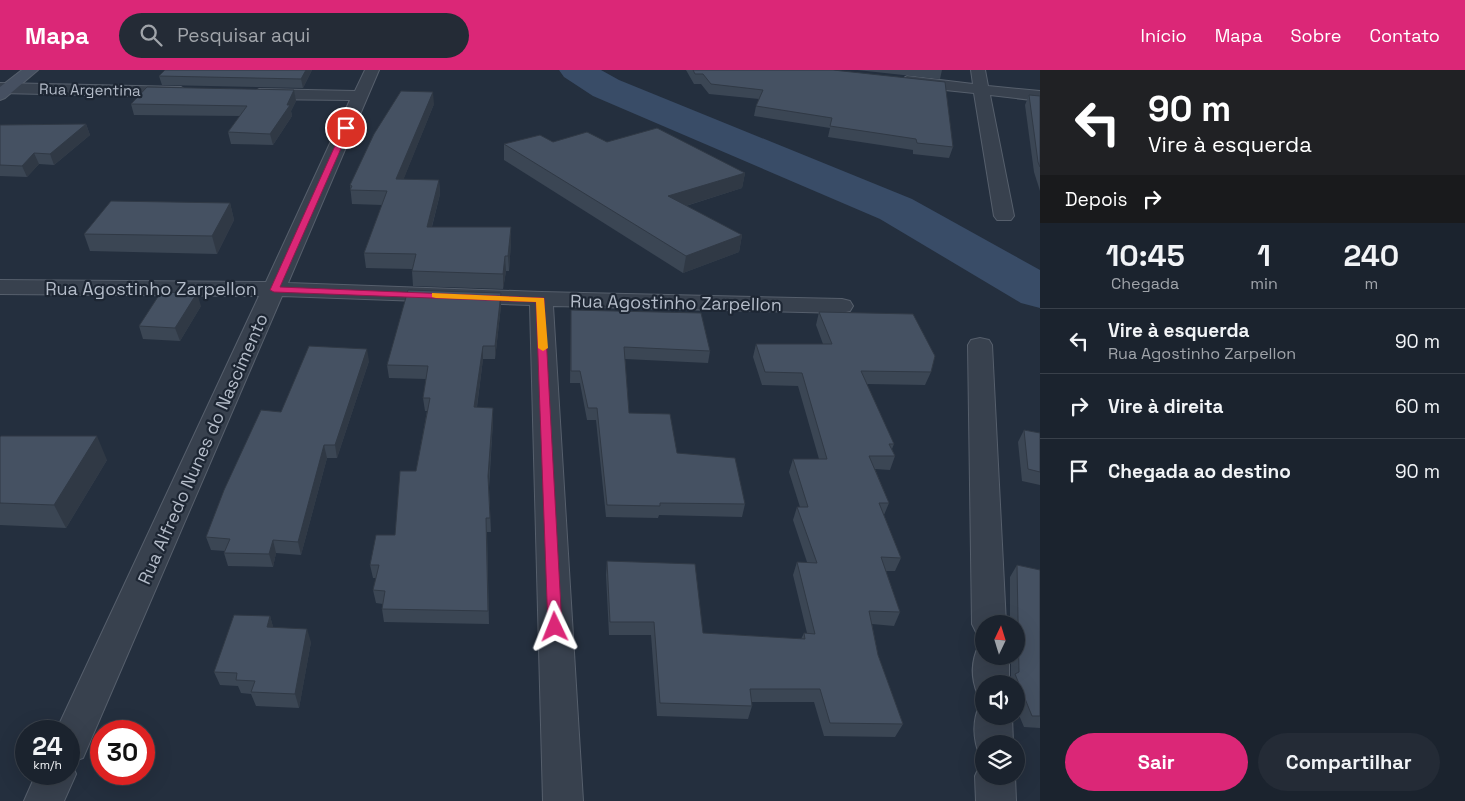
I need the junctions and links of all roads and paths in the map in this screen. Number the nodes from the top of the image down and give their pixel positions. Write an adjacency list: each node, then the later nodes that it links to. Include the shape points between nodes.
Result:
1 (8, 70): 6 (main road)
2 (32, 70): 6 (main road)
3 (372, 70): 10 (street, Rua Alfredo Nunes do Nascimento)
4 (978, 70): 7 (street)
5 (894, 80): 7 (street)
6 (2, 87): 8 (street, Rua Argentina)
7 (982, 89): 11 (street); 12 (street)
8 (194, 92)
9 (243, 93): 10 (street)
10 (361, 96): 14 (street, Rua Alfredo Nunes do Nascimento)
11 (1040, 96)
12 (1004, 216)
13 (0, 288): 14 (street, Rua Agostinho Zarpellon)
14 (274, 290): 15 (street, Rua Agostinho Zarpellon); 19 (street, Rua Alfredo Nunes do Nascimento)
15 (541, 300): 16 (street, Rua Agostinho Zarpellon); 23 (street)
16 (842, 306)
17 (980, 345): 18 (street)
18 (989, 615)
19 (80, 721)
20 (51, 785): 22 (street)
21 (995, 785): 24 (street)
22 (44, 801)
23 (563, 801)
24 (996, 801)

